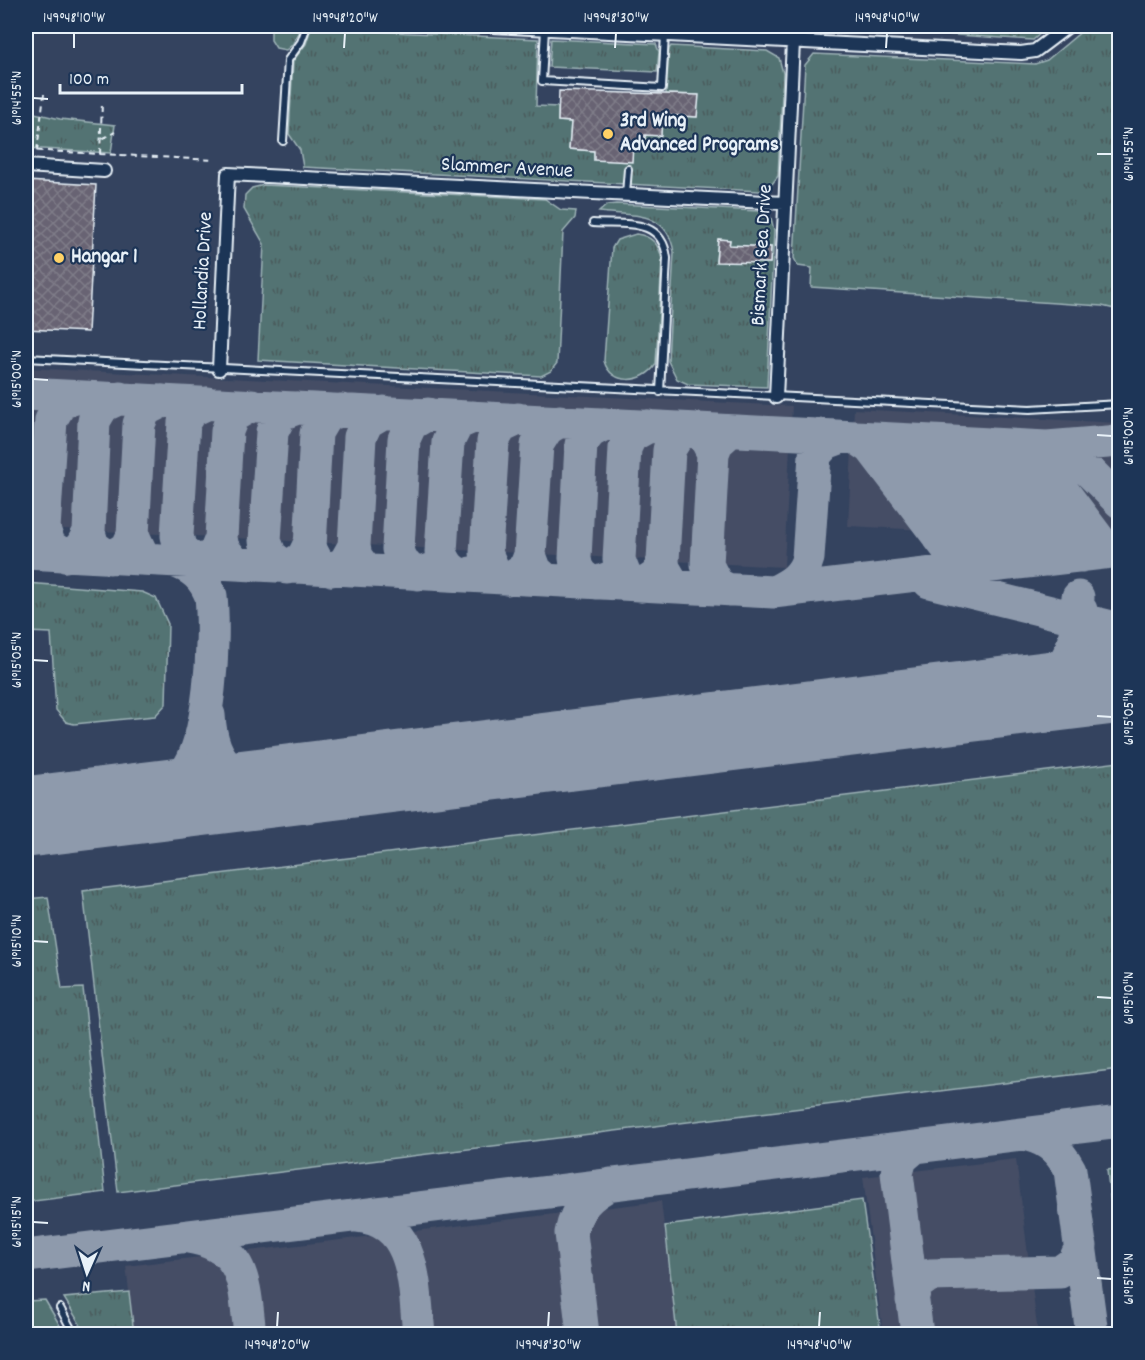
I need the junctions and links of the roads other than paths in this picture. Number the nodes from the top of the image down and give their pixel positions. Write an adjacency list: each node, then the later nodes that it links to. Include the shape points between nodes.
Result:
1 (307, 26): 7 (lane, via 302,42 288,60)
2 (493, 26): 4 (street)
3 (1068, 26): 6 (street, via 1035,51 1021,53)
4 (545, 28): 5 (street); 5 (lane, via 542,81 662,88)
5 (665, 35): 6 (street)
6 (793, 42): 13 (street, Bismark Sea Drive)
7 (283, 141)
8 (26, 166): 10 (street)
9 (628, 169): 12 (lane)
10 (104, 171)
11 (228, 174): 12 (street, Slammer Avenue); 16 (street, Hollandia Drive)
12 (626, 195): 13 (street, Slammer Avenue)
13 (784, 203): 18 (street, Bismark Sea Drive)
14 (593, 223): 17 (lane, via 643,226 658,233 665,244)
15 (26, 358): 16 (lane)
16 (219, 369): 17 (lane)
17 (660, 392): 18 (lane)
18 (776, 397): 19 (lane, via 1030,409)
19 (1119, 404)
20 (60, 1308): 21 (lane)
21 (74, 1335)

